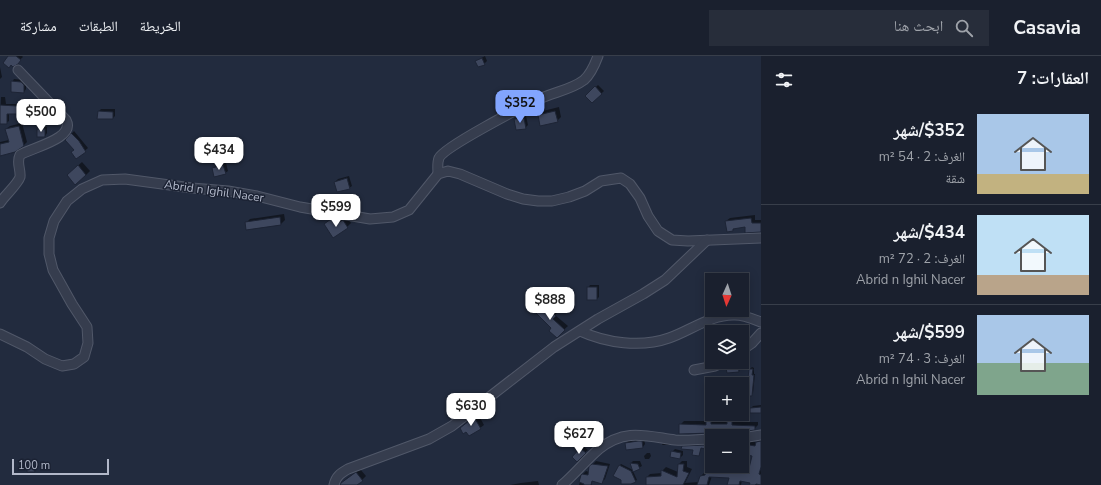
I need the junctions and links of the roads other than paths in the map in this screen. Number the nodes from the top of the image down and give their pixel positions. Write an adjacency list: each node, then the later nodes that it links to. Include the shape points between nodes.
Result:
1 (598, 56): 3 (street, via 589,74 576,85 540,99 458,142 443,153 438,159)
2 (18, 70): 4 (street, via 68,123 64,133 53,142 20,154 20,179)
3 (438, 174): 6 (street, via 448,171 460,174 507,194 538,200 569,197 601,181 621,178 630,184 640,198 658,231 672,240); 10 (street, Abrid n Ighil Nacer, via 409,210 393,217 370,219 327,213 228,191 125,179 102,180 82,189 68,201 54,221 49,238 53,270 87,327 88,343 84,356 74,364 62,366)
4 (0, 203)
5 (761, 238): 6 (street)
6 (707, 240): 8 (street, via 665,280)
7 (761, 322): 8 (street, via 734,315 719,317 668,338 648,342 620,342)
8 (580, 331): 17 (street, via 554,346 452,426 429,439 348,469 339,474)
9 (761, 333): 11 (street)
10 (0, 334)
11 (749, 345)
12 (705, 368): 13 (street)
13 (694, 370)
14 (761, 435): 15 (street)
15 (749, 437)
16 (705, 439): 18 (street, via 677,440 642,434 625,436 599,449)
17 (334, 485)
18 (562, 485)

